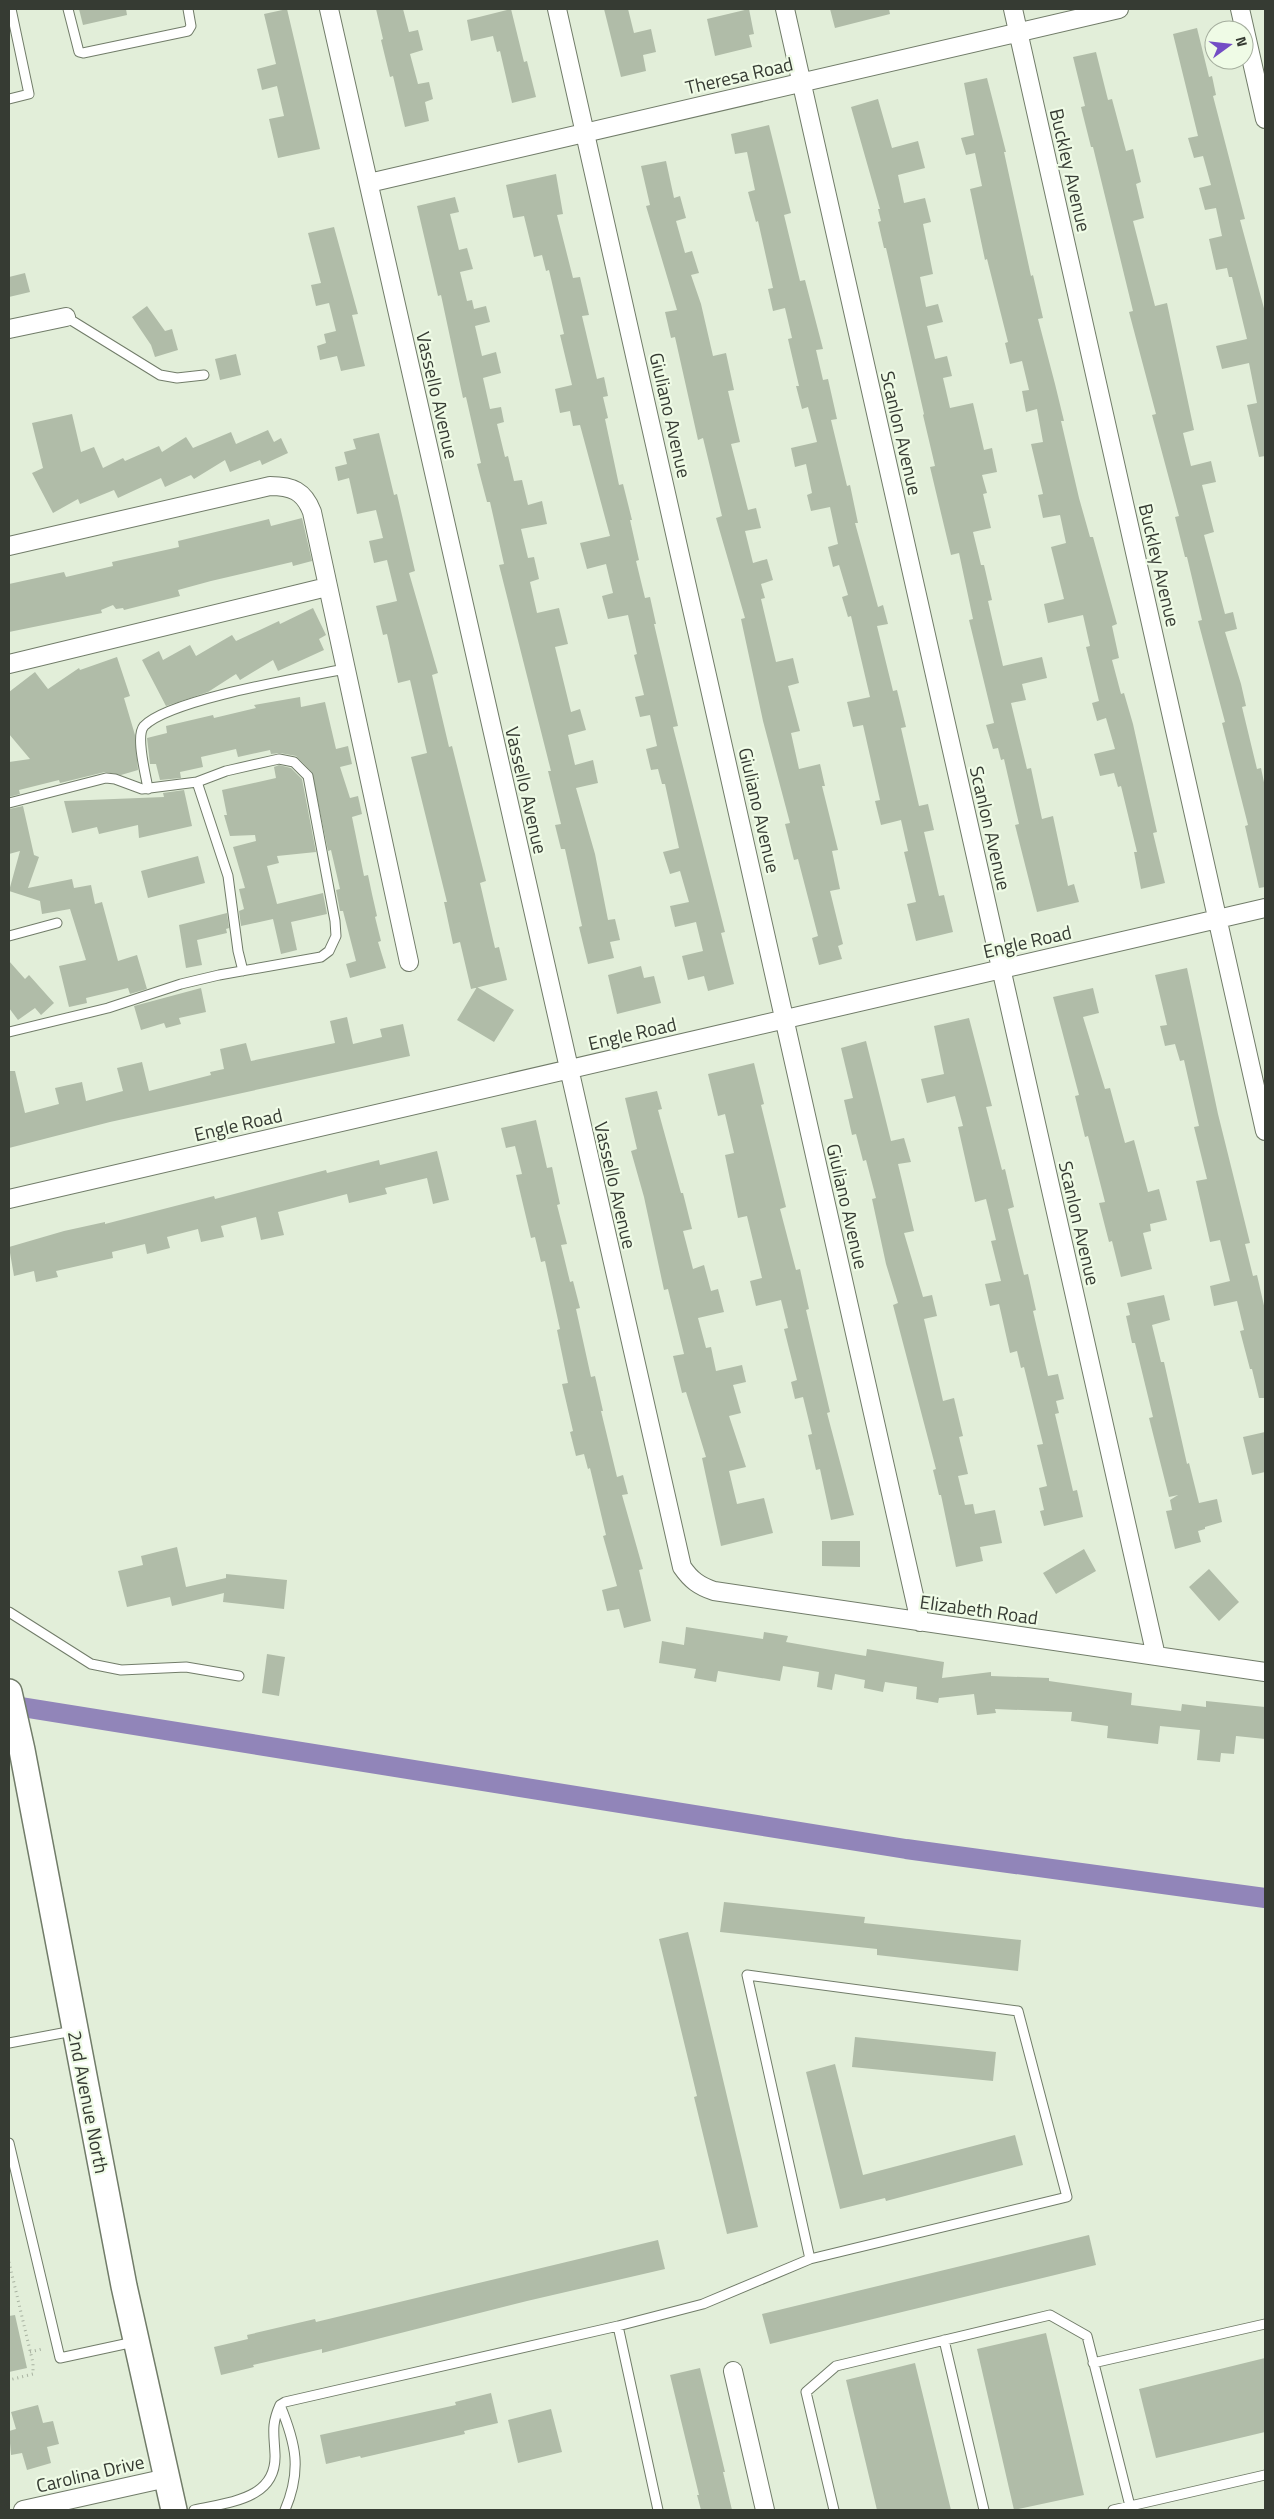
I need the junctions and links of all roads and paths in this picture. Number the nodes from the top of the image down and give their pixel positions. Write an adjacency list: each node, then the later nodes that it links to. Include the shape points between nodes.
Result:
1 (11, 9): 12 (lane, via 29,94)
2 (68, 9): 3 (lane, via 79,52 83,53 188,30 191,26)
3 (188, 9)
4 (329, 9): 15 (street, Vassello Avenue)
5 (557, 9): 14 (street, Giuliano Avenue)
6 (785, 9): 11 (street, Scanlon Avenue)
7 (1013, 9): 10 (street, Buckley Avenue)
8 (1120, 9): 10 (street, Theresa Road)
9 (1240, 9): 13 (street)
10 (1018, 32): 11 (street, Theresa Road); 27 (street, Buckley Avenue)
11 (802, 82): 14 (street, Theresa Road); 31 (street, Scanlon Avenue)
12 (9, 100)
13 (1265, 119)
14 (585, 132): 15 (street, Theresa Road); 33 (street, Giuliano Avenue)
15 (369, 183): 35 (street, Vassello Avenue)
16 (66, 317): 17 (street); 18 (lane, via 160,375 178,378)
17 (9, 330)
18 (204, 375)
19 (9, 546): 20 (street, via 270,486 288,486 303,494 312,512)
20 (327, 587): 21 (street); 22 (street)
21 (9, 664)
22 (345, 669): 24 (lane, via 259,685 170,710 144,726 139,736); 30 (street)
23 (197, 782): 24 (lane); 32 (lane, via 228,876); 32 (lane, via 226,771 278,759 294,762 308,776 336,936 329,951 321,957)
24 (148, 788): 25 (lane, via 106,778)
25 (9, 803)
26 (1265, 908): 27 (street, Engle Road)
27 (1218, 919): 31 (street, Engle Road); 36 (street, Buckley Avenue)
28 (57, 923): 29 (lane)
29 (9, 936)
30 (409, 962)
31 (1001, 969): 33 (street, Engle Road); 41 (street, Scanlon Avenue)
32 (243, 971): 34 (lane, via 181,984 108,1008)
33 (785, 1019): 35 (street, Engle Road); 40 (street, Giuliano Avenue)
34 (9, 1032)
35 (568, 1069): 37 (street, Engle Road); 38 (street, Vassello Avenue, via 682,1567)
36 (1265, 1131)
37 (9, 1199)
38 (690, 1578): 40 (street, Elizabeth Road, via 701,1587 714,1591)
39 (9, 1612): 43 (lane, via 82,1660 102,1667 136,1670 186,1667)
40 (920, 1622): 41 (street, Elizabeth Road)
41 (1156, 1656): 42 (street, Elizabeth Road)
42 (1265, 1672)
43 (239, 1676)
44 (9, 1692): 45 (street, 2nd Avenue North)
45 (76, 2030): 46 (lane); 53 (street, 2nd Avenue North)
46 (9, 2043)
47 (9, 2142): 53 (lane, via 60,2358)
48 (810, 2259): 48 (lane, via 1067,2197 1018,2011 746,1975); 51 (lane, via 703,2304)
49 (9, 2262): 55 (path)
50 (1265, 2324): 56 (lane)
51 (618, 2326): 59 (lane); 67 (lane)
52 (944, 2340): 56 (lane, via 1050,2315 1087,2336); 69 (lane, via 836,2366 806,2392); 70 (lane)
53 (136, 2342): 61 (street, 2nd Avenue North)
54 (42, 2349): 55 (path)
55 (30, 2352): 58 (path, via 32,2374)
56 (1093, 2363): 62 (lane)
57 (733, 2371): 68 (street)
58 (9, 2380)
59 (280, 2405): 65 (lane, via 273,2420 276,2462 271,2479 256,2493); 66 (lane, via 296,2454 296,2480)
60 (1265, 2475): 62 (lane)
61 (167, 2478): 63 (street, Carolina Drive); 64 (street, 2nd Avenue North)
62 (1131, 2508): 71 (lane)
63 (23, 2510)
64 (174, 2510)
65 (194, 2510)
66 (285, 2510)
67 (658, 2510)
68 (765, 2510)
69 (834, 2510)
70 (984, 2510)
71 (1113, 2510)

